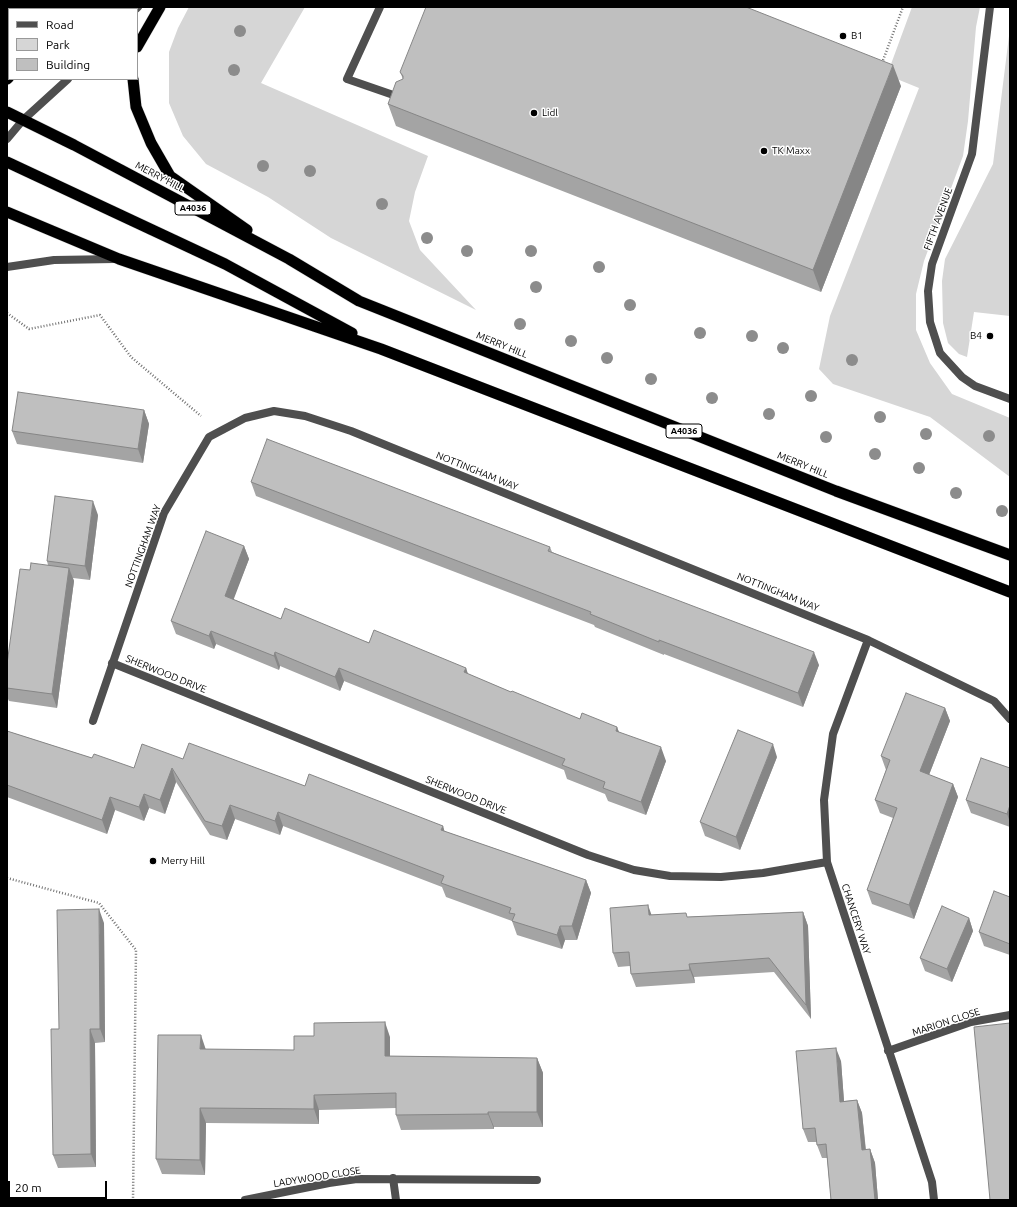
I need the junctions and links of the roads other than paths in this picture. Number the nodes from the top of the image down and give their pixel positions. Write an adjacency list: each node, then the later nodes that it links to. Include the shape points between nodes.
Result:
1 (160, 7): 4 (highway)
2 (380, 7): 7 (street, via 347,79)
3 (990, 7): 17 (street, FIFTH AVENUE, via 972,154 932,264 928,291 930,322 940,353 962,377 975,386)
4 (138, 45)
5 (67, 80): 9 (street)
6 (133, 80): 14 (highway, via 136,106 151,143 170,176)
7 (406, 99)
8 (7, 112): 9 (highway, MERRY HILL / A4036)
9 (23, 120): 10 (street); 14 (highway, MERRY HILL / A4036, via 74,144)
10 (7, 139)
11 (7, 162): 16 (highway, via 225,264)
12 (7, 212): 13 (highway)
13 (119, 259): 15 (street, via 54,260); 16 (highway)
14 (289, 259): 18 (highway, MERRY HILL / A4036, via 359,301 836,491)
15 (7, 267)
16 (381, 349): 19 (highway)
17 (1010, 399)
18 (1010, 555)
19 (1010, 592)
20 (868, 640): 21 (street, NOTTINGHAM WAY, via 351,431 305,416 274,411 245,418 209,437 164,513); 22 (street, NOTTINGHAM WAY, via 994,702); 24 (street, CHANCERY WAY, via 833,734 824,800)
21 (112, 663): 23 (street, NOTTINGHAM WAY); 24 (street, SHERWOOD DRIVE, via 588,855 634,870 670,876 721,877)
22 (1010, 719)
23 (93, 720)
24 (827, 862): 26 (street, CHANCERY WAY)
25 (1010, 1015): 26 (street, MARION CLOSE, via 971,1022)
26 (888, 1051): 31 (street, CHANCERY WAY, via 932,1182)
27 (393, 1178): 28 (street, LADYWOOD CLOSE); 29 (street, LADYWOOD CLOSE, via 329,1183); 30 (street)
28 (537, 1180)
29 (245, 1200)
30 (396, 1200)
31 (934, 1200)

